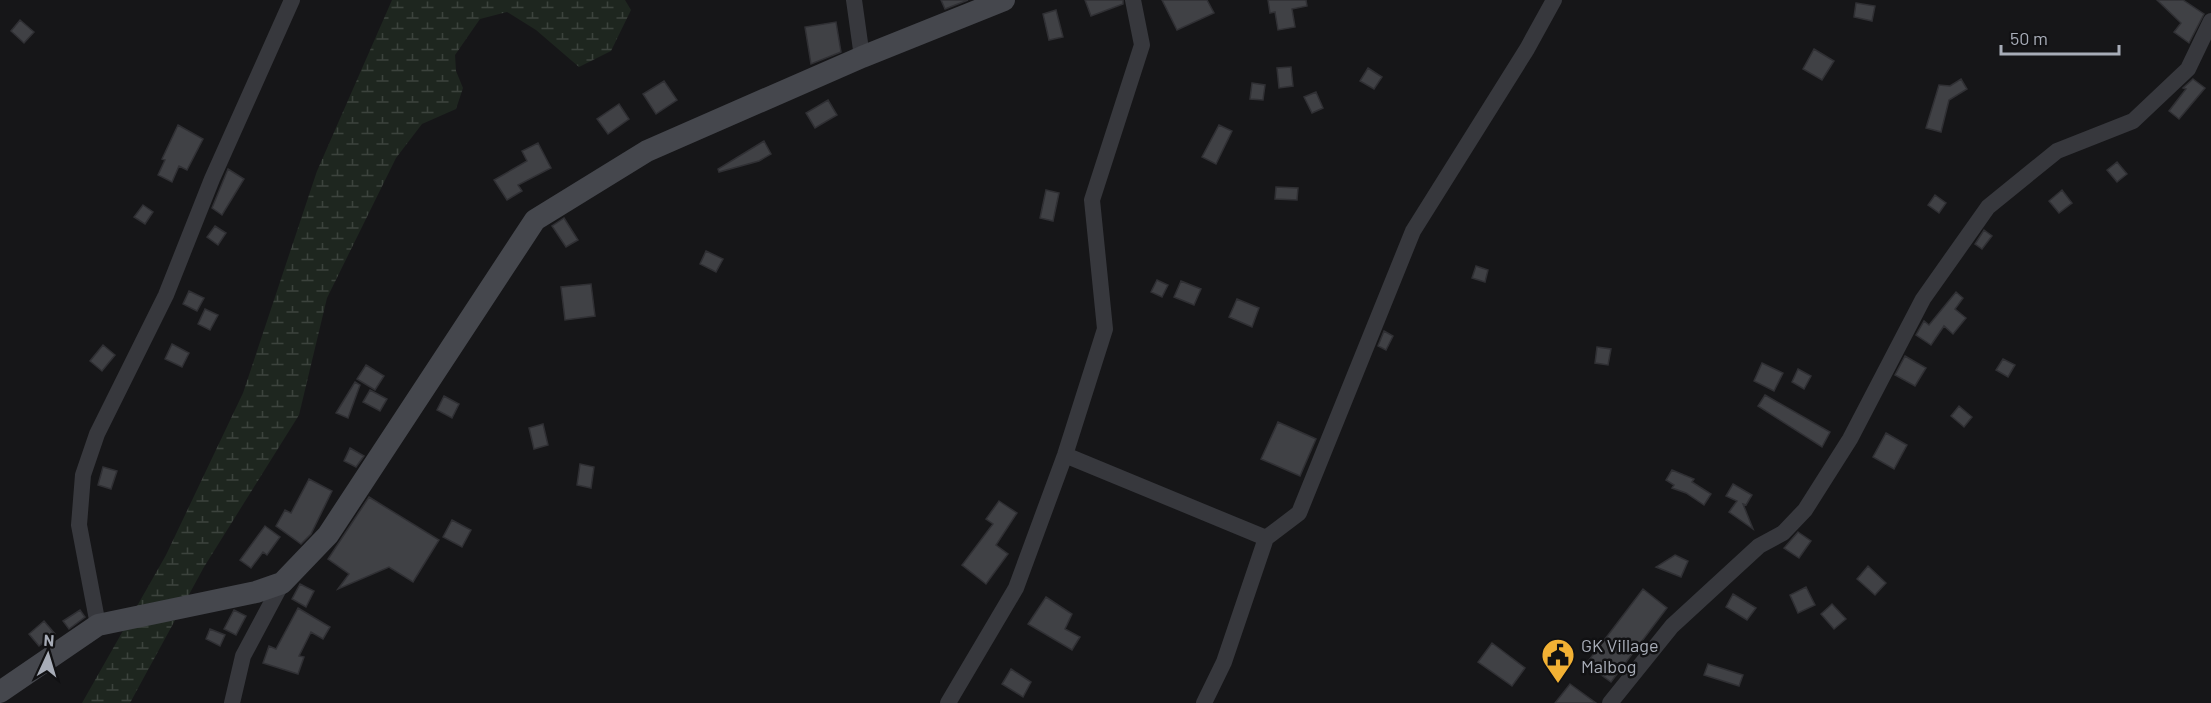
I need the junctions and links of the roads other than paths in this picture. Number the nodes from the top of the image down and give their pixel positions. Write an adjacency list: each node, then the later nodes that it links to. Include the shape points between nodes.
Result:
1 (292, 0): 11 (street, via 212,179 166,295 97,434 83,475 79,525)
2 (854, 0): 7 (street)
3 (1004, 0): 7 (street)
4 (1133, 0): 8 (street, via 1142,45 1092,200 1105,329)
5 (1554, 0): 9 (street, via 1413,231 1299,513)
6 (2211, 21): 16 (street, via 2188,69 2133,121 2057,151 1988,207 1923,299 1850,439 1805,510 1783,533 1759,546 1672,626)
7 (862, 57): 10 (street, via 646,152 535,220 328,535)
8 (1065, 455): 9 (street); 14 (street, via 1016,588)
9 (1266, 538): 15 (street, via 1224,662)
10 (282, 583): 11 (street); 13 (street, via 243,656)
11 (98, 625): 12 (street)
12 (0, 692)
13 (232, 703)
14 (948, 703)
15 (1204, 703)
16 (1610, 703)

